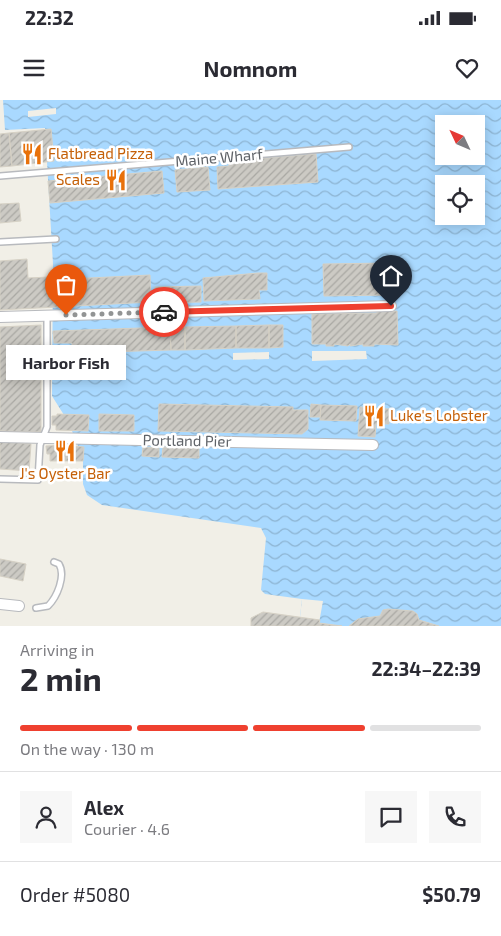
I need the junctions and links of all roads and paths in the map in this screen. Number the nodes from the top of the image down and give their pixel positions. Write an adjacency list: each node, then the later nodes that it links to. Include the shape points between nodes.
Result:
1 (349, 147): 2 (lane, Maine Wharf)
2 (0, 176)
3 (56, 239): 4 (lane)
4 (0, 242)
5 (391, 306): 6 (street)
6 (47, 315): 7 (street); 9 (lane, via 47,427)
7 (0, 317)
8 (0, 437): 9 (street, Portland Pier)
9 (44, 438): 10 (street, Portland Pier); 11 (lane, via 40,445 38,480)
10 (373, 445)
11 (0, 479)
12 (54, 562): 15 (lane, via 61,569 57,594 48,606)
13 (0, 604): 14 (street)
14 (19, 606)
15 (36, 608)

